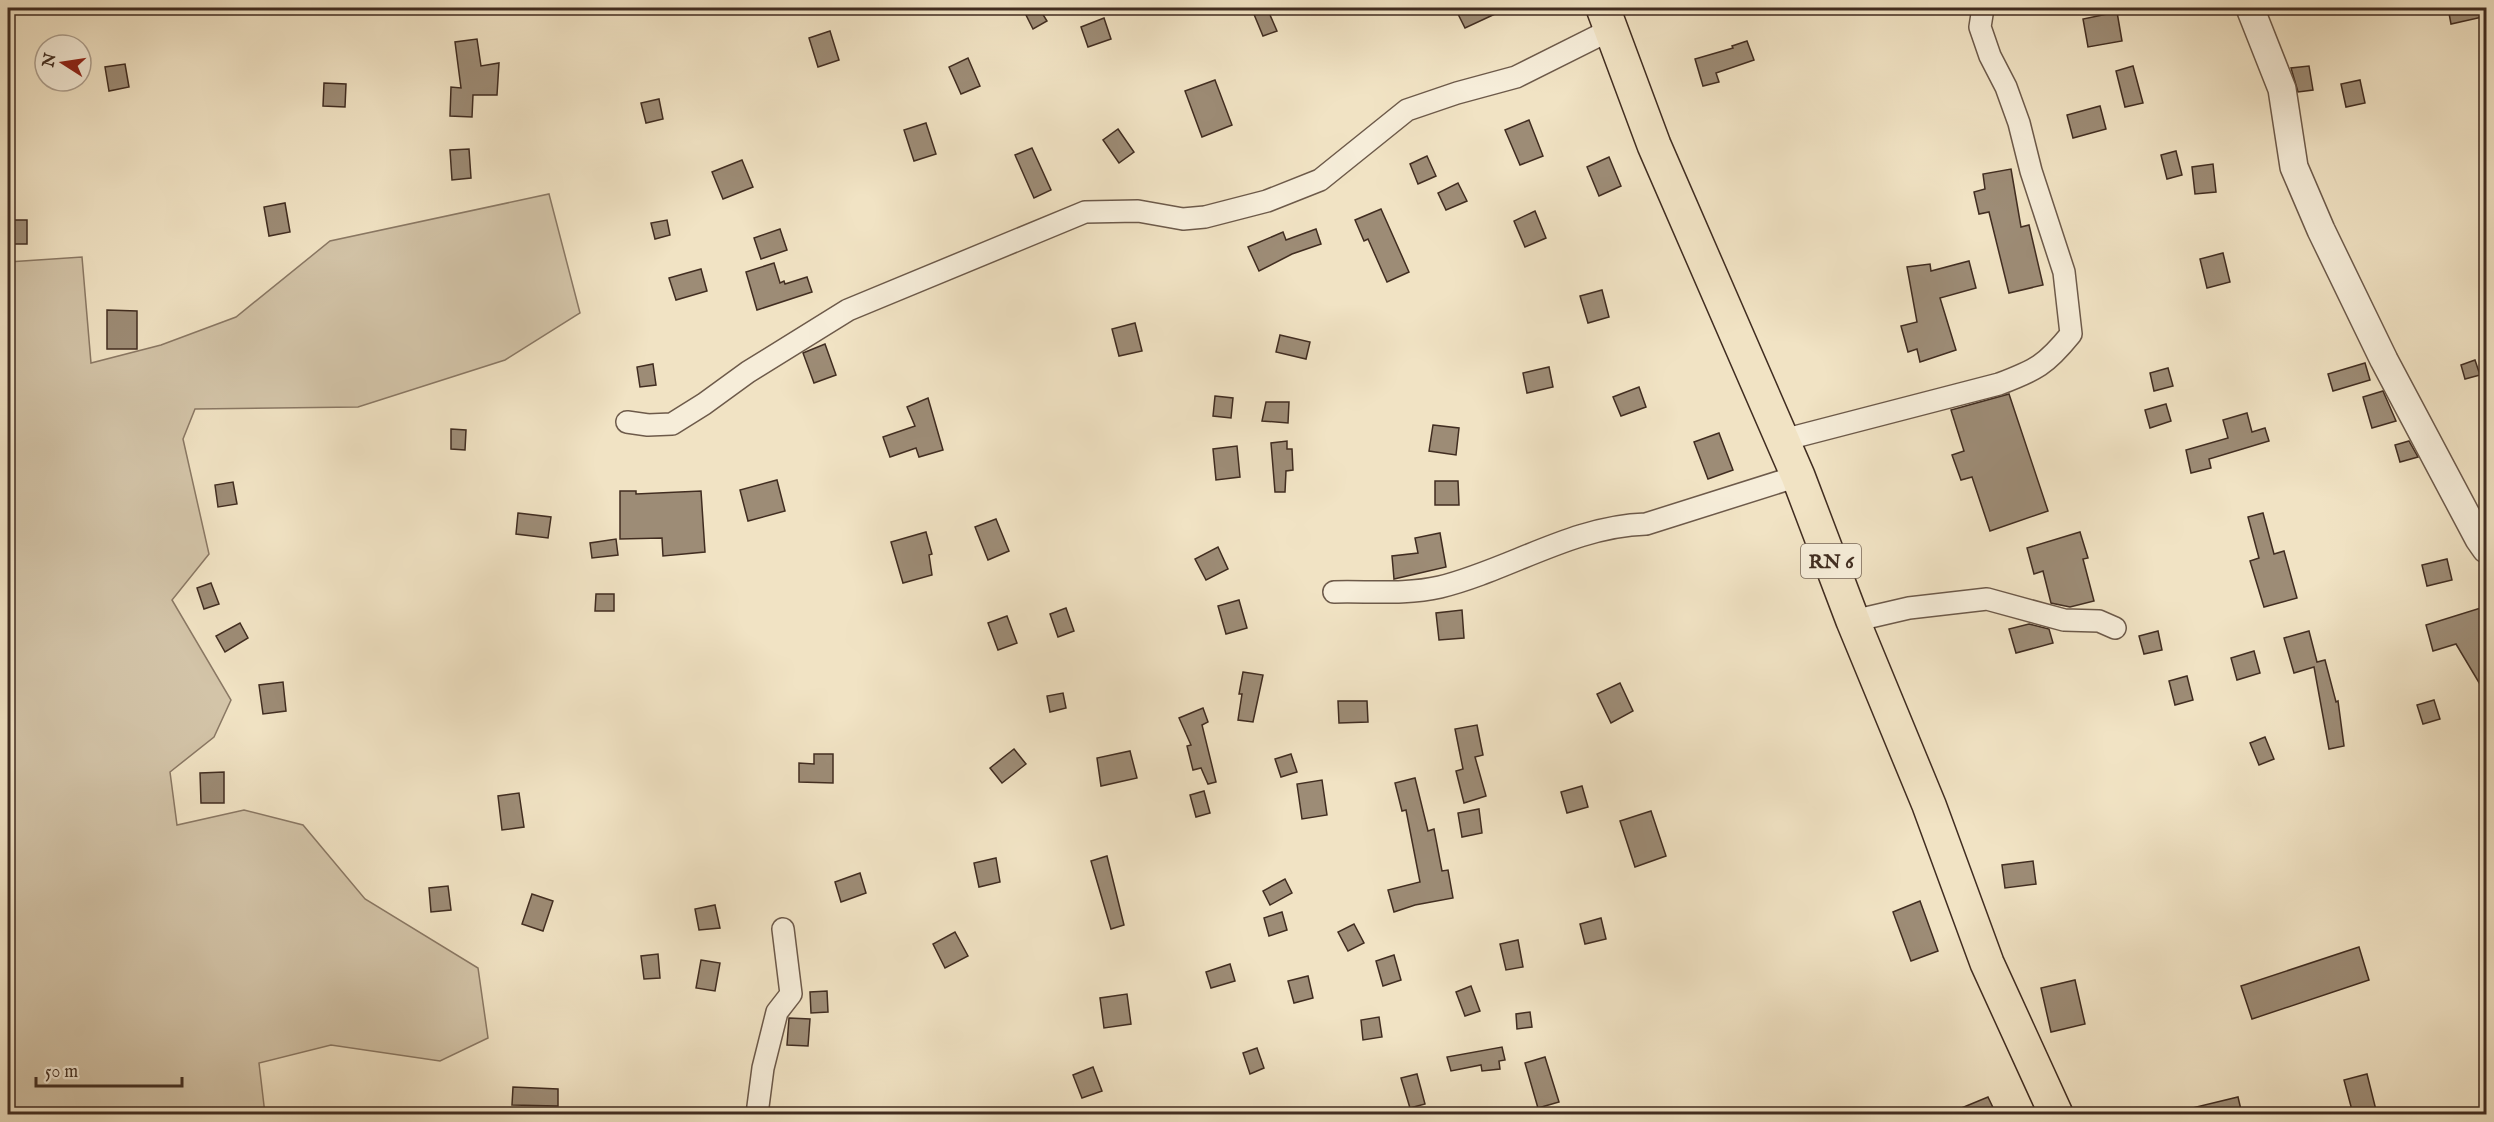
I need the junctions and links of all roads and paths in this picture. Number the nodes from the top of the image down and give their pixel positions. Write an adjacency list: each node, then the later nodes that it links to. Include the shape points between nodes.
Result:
1 (1983, 8): 5 (street, via 1980,27 2019,123 2064,272 2071,334 2055,354 2033,371 1999,384)
2 (2250, 8): 7 (street, via 2282,88 2294,167 2321,230 2384,360)
3 (1607, 18): 4 (street, via 1516,77 1407,110 1320,180 1267,201 1205,217 1183,219 1138,211 1085,212 848,310 672,424); 5 (main road, RN 6, via 1654,145)
4 (627, 422)
5 (1783, 440): 6 (main road, RN 6)
6 (1798, 476): 8 (street, via 1646,524 1588,533 1437,588); 9 (main road, RN 6)
7 (2487, 549)
8 (1334, 592)
9 (1853, 621): 10 (street, via 1909,608 1987,599 2064,620 2099,621); 13 (main road, RN 6, via 1929,805 1987,963)
10 (2115, 628)
11 (783, 929): 12 (street, via 791,994 777,1012)
12 (757, 1114)
13 (2056, 1114)

